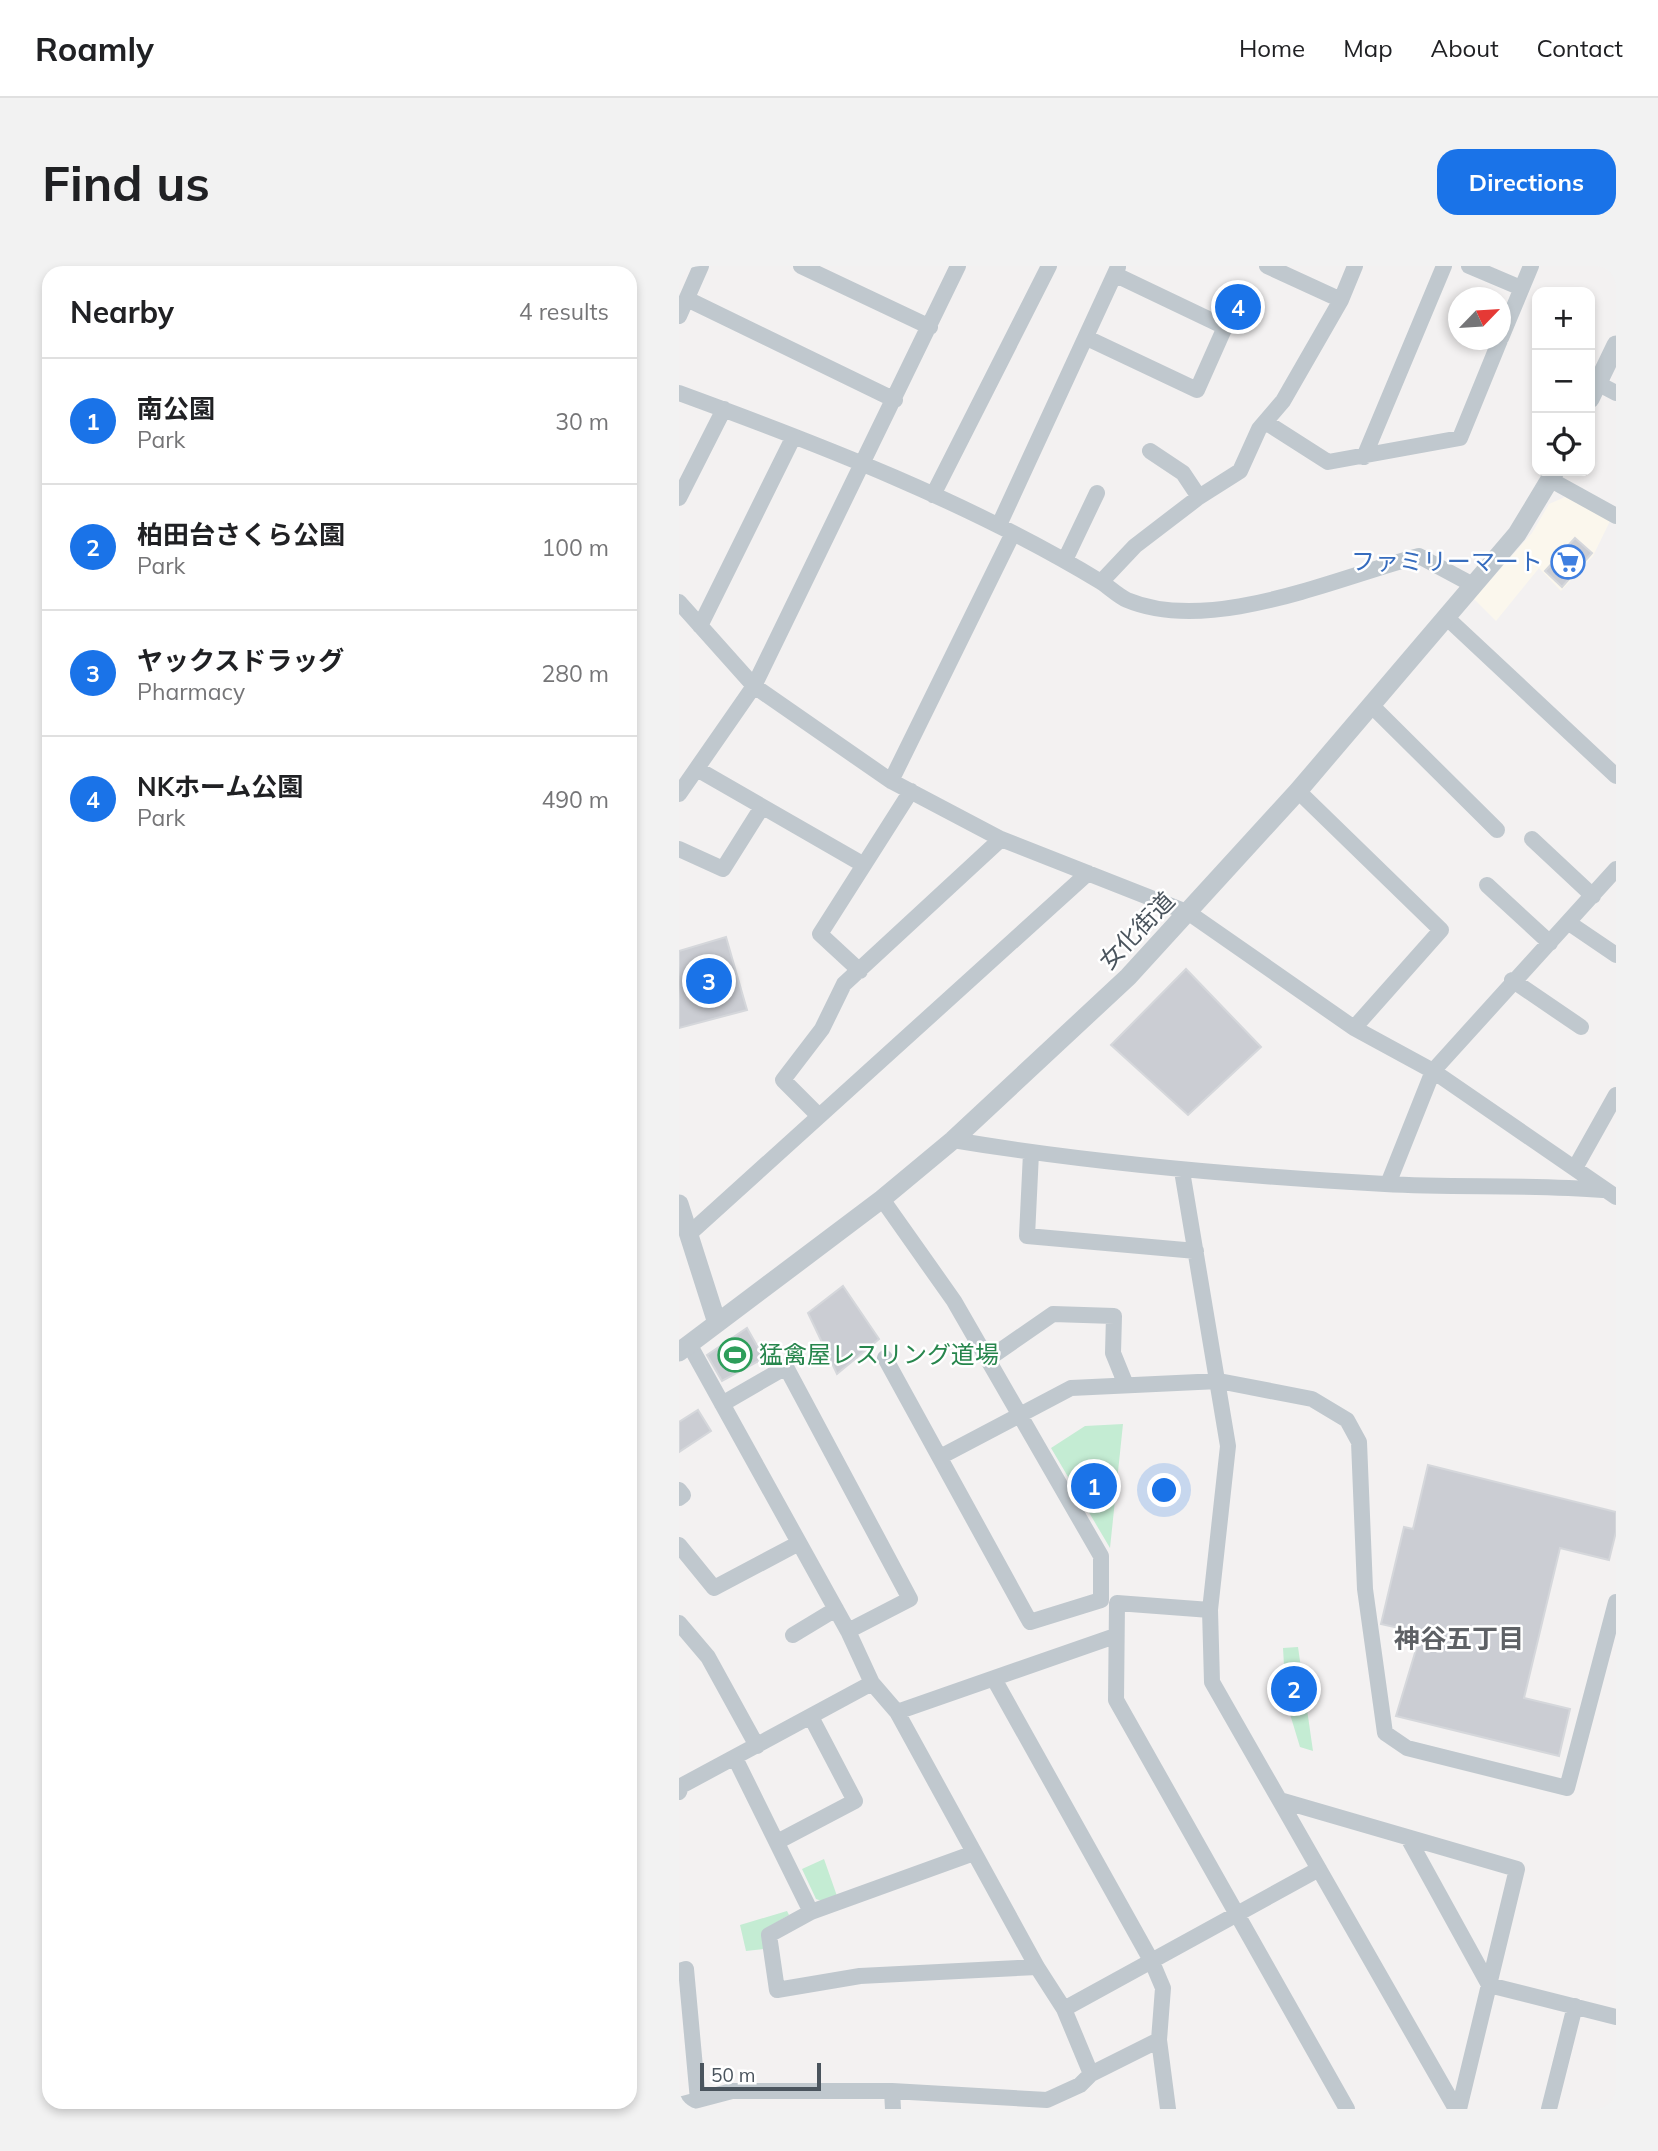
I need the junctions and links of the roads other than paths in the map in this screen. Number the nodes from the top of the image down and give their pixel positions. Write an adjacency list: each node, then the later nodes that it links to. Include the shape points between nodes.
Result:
1 (701, 266): 12 (street)
2 (801, 266): 16 (street)
3 (958, 266): 16 (street)
4 (1049, 266): 34 (street)
5 (1267, 266): 13 (street)
6 (1355, 266): 13 (street)
7 (1444, 266): 29 (street)
8 (1469, 266): 11 (street)
9 (1531, 266): 11 (street)
10 (1116, 270): 17 (street); 17 (street, via 1225,327 1197,390)
11 (1521, 288): 14 (street)
12 (687, 299): 15 (street); 24 (street)
13 (1341, 300): 26 (street)
14 (1511, 312)
15 (679, 316)
16 (930, 327): 24 (street)
17 (1087, 338): 38 (street)
18 (1616, 345): 20 (street)
19 (1496, 350): 29 (street, via 1460,438)
20 (1595, 387)
21 (1595, 391): 23 (street)
22 (679, 393): 25 (street)
23 (1616, 393)
24 (895, 400): 30 (street)
25 (724, 409): 27 (street); 36 (street)
26 (1267, 423): 29 (street, via 1328,462); 35 (street, via 1259,429 1240,471)
27 (793, 438): 30 (street); 44 (street)
28 (1150, 452): 35 (street, via 1183,473)
29 (1364, 457)
30 (863, 467): 34 (street); 45 (street)
31 (1552, 476): 41 (street, 女化街道, via 1517,534)
32 (1555, 476): 37 (street)
33 (1097, 493): 39 (street)
34 (933, 495): 38 (street)
35 (1199, 497): 40 (street, via 1135,546)
36 (679, 498)
37 (1616, 516)
38 (1006, 529): 39 (street); 49 (street)
39 (1065, 560): 40 (street)
40 (1101, 582): 41 (street, via 1126,600 1178,612 1286,596 1419,556)
41 (1473, 585): 43 (street, 女化街道)
42 (679, 602): 44 (street)
43 (1446, 617): 46 (street, 女化街道); 48 (street)
44 (701, 626): 45 (street)
45 (754, 686): 47 (street); 49 (street)
46 (1371, 705): 51 (street, 女化街道); 54 (street)
47 (697, 769): 52 (street); 53 (street)
48 (1616, 776)
49 (891, 780): 50 (street)
50 (911, 791): 55 (street); 58 (street)
51 (1298, 791): 63 (street, 女化街道); 70 (street, via 1441,930)
52 (679, 794)
53 (762, 807): 57 (street, via 723,869); 58 (street)
54 (1497, 830)
55 (1001, 839): 60 (street); 67 (street)
56 (1532, 839): 62 (street)
57 (679, 849)
58 (864, 864): 67 (street, via 820,934)
59 (1616, 869): 62 (street)
60 (1089, 873): 63 (street); 73 (street)
61 (1487, 885): 65 (street)
62 (1593, 896): 64 (street)
63 (1189, 913): 70 (street); 74 (street, 女化街道, via 1052,1050)
64 (1569, 923): 65 (street); 66 (street)
65 (1550, 943): 68 (street)
66 (1616, 955)
67 (860, 971): 73 (street, via 845,984 822,1029 783,1080)
68 (1512, 980): 69 (street); 71 (street)
69 (1581, 1027)
70 (1354, 1028): 71 (street)
71 (1433, 1071): 76 (street); 78 (street)
72 (1616, 1095): 76 (street)
73 (818, 1115): 82 (street)
74 (953, 1140): 75 (street); 80 (street, 女化街道)
75 (1031, 1153): 77 (street); 83 (street, via 1027,1236)
76 (1575, 1168): 79 (street)
77 (1182, 1171): 78 (street); 83 (street)
78 (1388, 1184): 79 (street)
79 (1611, 1193)
80 (881, 1199): 84 (street, 女化街道); 87 (street, via 954,1301)
81 (679, 1204): 82 (street)
82 (688, 1234): 84 (street)
83 (1196, 1251): 88 (street)
84 (717, 1323): 85 (street, 女化街道)
85 (684, 1348): 90 (street)
86 (885, 1358): 92 (street)
87 (988, 1359): 89 (street, via 1053,1314 1114,1316 1113,1353); 91 (street)
88 (1219, 1381): 89 (street); 97 (street, via 1312,1399 1347,1420 1359,1442 1365,1589 1385,1733 1407,1748 1567,1788); 99 (street, via 1228,1446)
89 (1126, 1385): 91 (street, via 1071,1388)
90 (722, 1405): 95 (street); 101 (street, via 786,1367 910,1599)
91 (1019, 1413): 92 (street); 92 (street, via 1101,1556 1101,1600 1030,1622)
92 (942, 1457)
93 (679, 1490): 94 (street, via 683,1495)
94 (679, 1498)
95 (799, 1543): 96 (street, via 714,1588); 98 (street)
96 (679, 1545)
97 (1616, 1602)
98 (836, 1609): 101 (street); 102 (street)
99 (1210, 1610): 103 (street, via 1117,1603); 111 (street, via 1212,1682)
100 (679, 1623): 108 (street, via 708,1657)
101 (848, 1631): 105 (street)
102 (793, 1635)
103 (1115, 1636): 104 (street); 117 (street, via 1116,1700)
104 (994, 1679): 106 (street); 118 (street)
105 (872, 1683): 106 (street); 107 (street)
106 (897, 1712): 114 (street)
107 (811, 1717): 108 (street); 113 (street, via 855,1801)
108 (757, 1746): 109 (street)
109 (735, 1758): 110 (street, via 681,1786); 113 (street)
110 (679, 1792)
111 (1283, 1801): 112 (street); 115 (street)
112 (1408, 1838): 121 (street); 121 (street, via 1517,1869)
113 (777, 1842): 116 (street)
114 (974, 1853): 116 (street); 119 (street)
115 (1319, 1869): 117 (street); 136 (street)
116 (811, 1912): 119 (street, via 769,1934 777,1990 860,1976)
117 (1238, 1913): 118 (street); 135 (street)
118 (1152, 1962): 123 (street); 125 (street, via 1163,1988)
119 (1037, 1967): 123 (street)
120 (679, 1971): 129 (street, via 687,1969)
121 (1489, 1985): 122 (street); 136 (street)
122 (1575, 2006): 124 (street); 137 (street)
123 (1064, 2009): 126 (street)
124 (1616, 2017)
125 (1159, 2040): 126 (street); 134 (street)
126 (1091, 2074): 130 (street)
127 (892, 2091): 128 (street); 130 (street); 133 (street)
128 (761, 2092): 129 (street, via 732,2091); 132 (street)
129 (698, 2099): 131 (street)
130 (1047, 2104)
131 (679, 2105)
132 (761, 2109)
133 (893, 2109)
134 (1168, 2109)
135 (1347, 2109)
136 (1458, 2109)
137 (1549, 2109)

